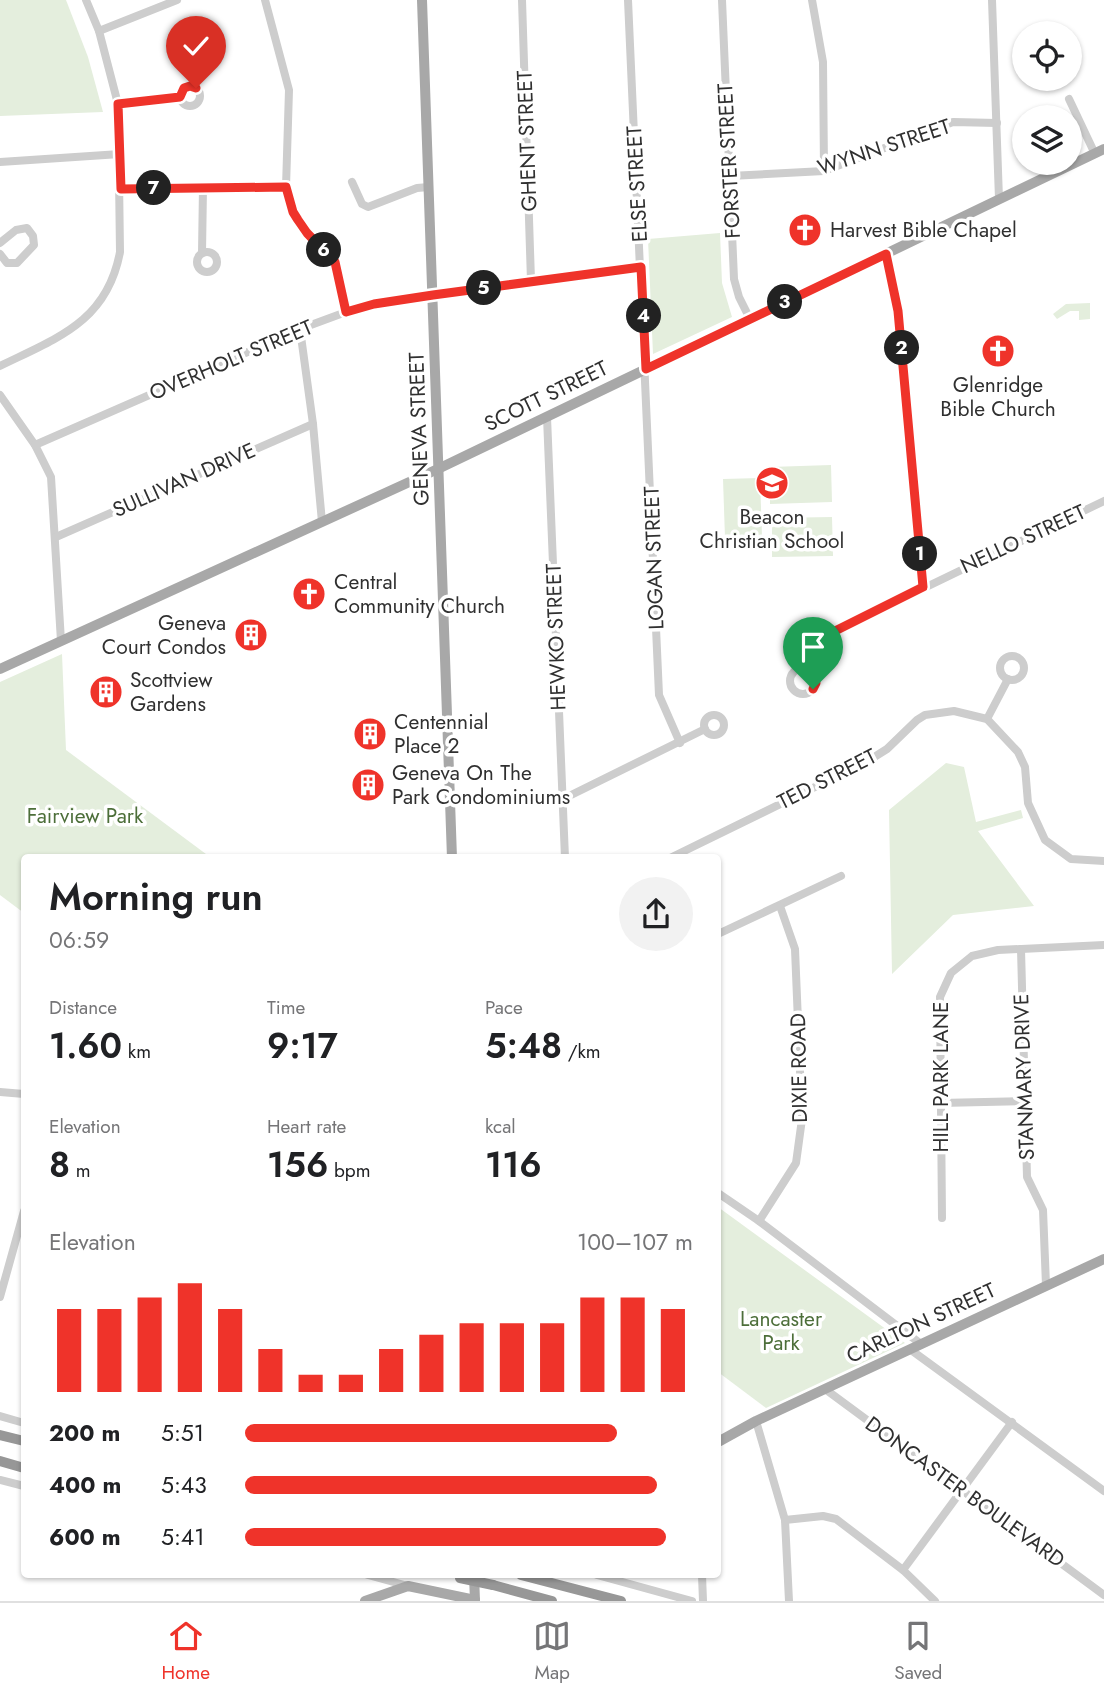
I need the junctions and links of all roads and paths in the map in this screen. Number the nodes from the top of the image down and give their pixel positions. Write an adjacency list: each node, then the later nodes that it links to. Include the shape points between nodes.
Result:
1 (86, 0): 10 (street)
2 (177, 0): 10 (street)
3 (265, 0): 22 (street, via 289,90)
4 (422, 0): 23 (main road, GENEVA STREET)
5 (522, 0): 31 (street, GHENT STREET)
6 (628, 0): 30 (street, ELSE STREET)
7 (722, 0): 19 (street, FORSTER STREET)
8 (812, 0): 18 (street, via 823,62)
9 (992, 0): 14 (street)
10 (99, 31): 13 (street)
11 (180, 97): 13 (street)
12 (1069, 99): 15 (street)
13 (118, 104): 16 (street)
14 (997, 123): 18 (street, WYNN STREET, via 953,122); 25 (street)
15 (1099, 152): 25 (main road, SCOTT STREET)
16 (120, 153): 17 (street); 24 (street)
17 (0, 162)
18 (824, 171): 19 (street, WYNN STREET)
19 (730, 176): 34 (street, FORSTER STREET, via 734,279)
20 (352, 182): 23 (street, via 368,207)
21 (204, 187): 22 (street); 24 (street); 27 (street)
22 (286, 187): 33 (street, via 298,220 335,262)
23 (429, 187): 32 (main road, GENEVA STREET)
24 (121, 189): 36 (street, via 120,252 116,276 106,293 70,332)
25 (999, 199): 29 (main road, SCOTT STREET)
26 (0, 243): 28 (street, via 16,230 27,228 34,245 17,263 7,263)
27 (202, 253)
28 (0, 254)
29 (886, 254): 34 (main road, SCOTT STREET); 46 (street, via 898,311)
30 (641, 267): 31 (street, OVERHOLT STREET); 37 (street, ELSE STREET)
31 (531, 281): 32 (street, OVERHOLT STREET)
32 (433, 295): 33 (street, OVERHOLT STREET); 42 (main road, GENEVA STREET)
33 (346, 312): 35 (street, OVERHOLT STREET)
34 (750, 319): 37 (main road, SCOTT STREET)
35 (300, 329): 40 (street); 41 (street, OVERHOLT STREET)
36 (0, 366)
37 (646, 369): 39 (main road, SCOTT STREET); 53 (street, LOGAN STREET, via 660,695)
38 (0, 395): 41 (street)
39 (547, 417): 42 (main road, SCOTT STREET); 54 (street, HEWKO STREET)
40 (313, 424): 44 (street); 45 (street, SULLIVAN DRIVE)
41 (35, 445): 45 (street, via 51,477)
42 (440, 468): 44 (main road, SCOTT STREET); 55 (main road, GENEVA STREET)
43 (1104, 501): 46 (street, NELLO STREET)
44 (322, 522): 47 (main road, SCOTT STREET)
45 (56, 537): 47 (street)
46 (923, 587): 48 (street, NELLO STREET, via 829,634 818,643)
47 (61, 640): 49 (main road, SCOTT STREET)
48 (805, 668)
49 (0, 669)
50 (1009, 679): 51 (street)
51 (987, 719): 57 (street, TED STREET, via 954,711 925,715 868,761); 58 (street, via 1018,752 1025,767 1028,803 1045,840 1071,859)
52 (705, 729): 53 (street)
53 (680, 743): 54 (street)
54 (563, 799): 56 (street, HEWKO STREET)
55 (452, 854)
56 (565, 854)
57 (678, 854)
58 (1104, 861)
59 (841, 876): 60 (street)
60 (780, 906): 61 (street); 71 (street, DIXIE ROAD, via 795,949 803,1119 796,1163)
61 (721, 933)
62 (1104, 945): 63 (street, HILL PARK LANE)
63 (1021, 949): 66 (street, STANMARY DRIVE); 67 (street, HILL PARK LANE, via 972,956 944,983 940,997)
64 (0, 1091): 65 (street)
65 (21, 1094)
66 (1025, 1101): 67 (street); 73 (street, STANMARY DRIVE, via 1027,1177 1043,1210)
67 (940, 1103): 70 (street, HILL PARK LANE)
68 (721, 1196): 71 (street)
69 (21, 1218): 74 (street)
70 (942, 1218)
71 (759, 1221): 75 (street)
72 (1104, 1259): 73 (main road, CARLTON STREET)
73 (1046, 1285): 75 (main road, CARLTON STREET)
74 (0, 1297)
75 (921, 1343): 76 (main road, CARLTON STREET)
76 (911, 1350): 77 (main road, CARLTON STREET); 81 (street)
77 (825, 1389): 79 (main road, CARLTON STREET); 89 (street, DONCASTER BOULEVARD)
78 (0, 1416): 80 (street)
79 (756, 1421): 84 (main road, CARLTON STREET); 91 (street)
80 (21, 1422)
81 (1012, 1422): 89 (street); 90 (street)
82 (0, 1435): 83 (highway)
83 (21, 1440)
84 (721, 1440)
85 (1, 1461): 86 (highway)
86 (21, 1467)
87 (0, 1480): 88 (street)
88 (21, 1485)
89 (962, 1489): 92 (street); 100 (street, DONCASTER BOULEVARD)
90 (1104, 1491)
91 (785, 1520): 92 (street, via 836,1519); 107 (street)
92 (903, 1570): 108 (street)
93 (379, 1578): 99 (street)
94 (463, 1578): 103 (highway, bridge)
95 (474, 1578): 102 (main road)
96 (533, 1578): 104 (highway)
97 (608, 1578): 105 (street)
98 (702, 1578): 106 (street)
99 (408, 1586): 101 (main road); 102 (main road)
100 (1104, 1595)
101 (365, 1601)
102 (476, 1601)
103 (552, 1601)
104 (621, 1601)
105 (692, 1601)
106 (703, 1601)
107 (789, 1601)
108 (935, 1601)

